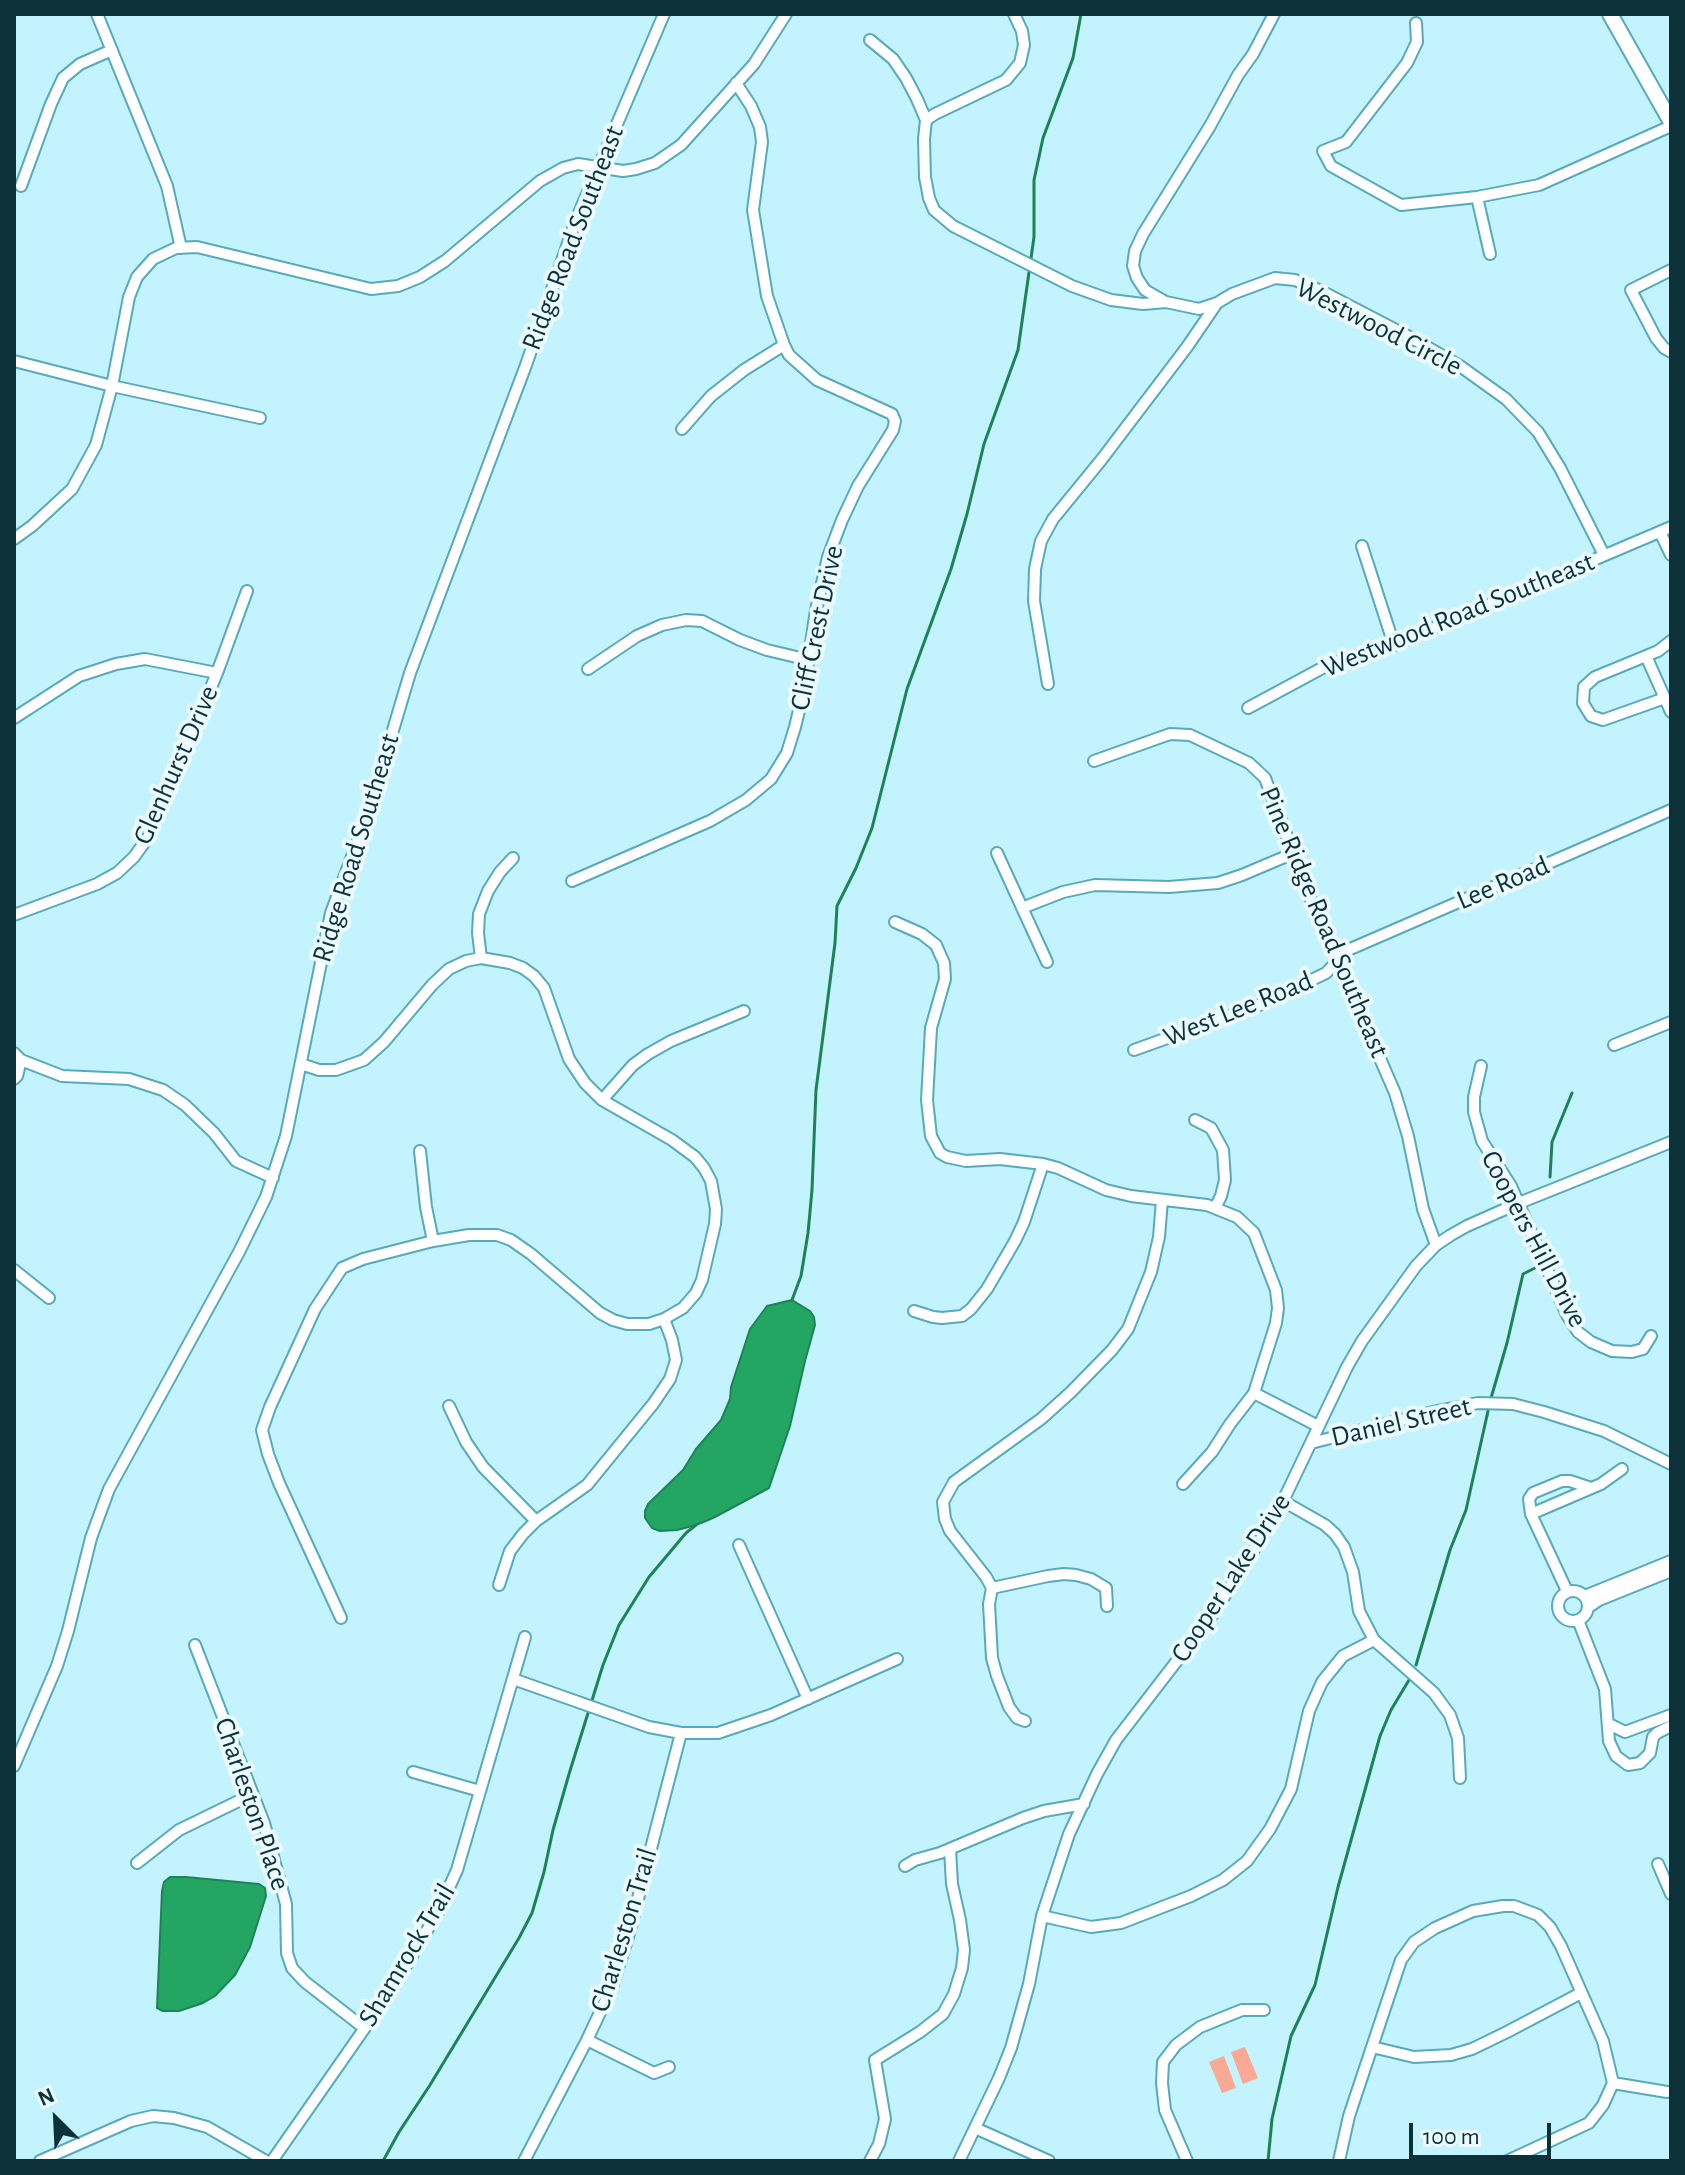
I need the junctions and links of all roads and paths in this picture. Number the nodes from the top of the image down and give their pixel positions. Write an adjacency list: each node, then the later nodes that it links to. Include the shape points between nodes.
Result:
1 (97, 14): 9 (street)
2 (664, 14): 13 (street, Ridge Road Southeast)
3 (786, 14): 10 (street)
4 (1014, 14): 11 (street, via 1024,45 1020,63 1006,80)
5 (1274, 14): 19 (street, via 1135,251 1137,278 1145,290)
6 (1610, 14): 12 (main road)
7 (1416, 23): 15 (street, via 1417,42 1407,63 1346,142 1323,151 1331,166 1401,205)
8 (870, 40): 11 (street, via 893,59)
9 (112, 50): 14 (street, via 63,78); 16 (street, via 167,186)
10 (736, 83): 13 (street, via 681,145 655,163 623,171); 21 (street, Cliff Crest Drive, via 760,127 753,210 767,296)
11 (926, 120): 19 (street, via 929,198 934,210 953,226 1085,291 1111,300)
12 (1671, 124): 15 (street, via 1539,185)
13 (598, 166): 16 (street, via 570,165 551,174 445,261 398,286 371,289 197,247); 61 (street, Ridge Road Southeast, via 410,673 369,811 331,913)
14 (21, 186)
15 (1477, 197): 17 (street)
16 (181, 248): 24 (street, via 153,259 137,277)
17 (1490, 254)
18 (1671, 270): 22 (street, via 1631,290 1656,338)
19 (1166, 302): 20 (street, via 1199,309)
20 (1217, 303): 30 (street, Westwood Circle, via 1254,284 1295,280 1460,366 1506,399 1538,432); 39 (street, Westwood Circle, via 1041,541 1034,601)
21 (784, 345): 26 (street, via 711,396); 36 (street, Cliff Crest Drive, via 817,380 892,414 895,421 858,486 828,557)
22 (1671, 352)
23 (14, 361): 24 (street)
24 (112, 386): 25 (street); 28 (street, via 96,445 72,489)
25 (260, 418)
26 (682, 429)
27 (1666, 529): 30 (street, Westwood Road Southeast); 31 (street)
28 (14, 539)
29 (1362, 546): 34 (street)
30 (1604, 555): 34 (street, Westwood Road Southeast)
31 (1671, 555)
32 (247, 591): 38 (street, Glenhurst Drive)
33 (1671, 641): 35 (street)
34 (1394, 645): 41 (street, Westwood Road Southeast, via 1326,666)
35 (1646, 656): 40 (street); 40 (street, via 1595,677 1584,687 1583,703 1591,716 1603,720)
36 (809, 660): 37 (street, via 686,620 637,636); 49 (street, Cliff Crest Drive, via 787,753 771,779 710,821)
37 (588, 669)
38 (217, 673): 43 (street, via 145,659 116,664 79,676); 51 (street, Glenhurst Drive, via 149,836 134,857 97,884)
39 (1048, 684)
40 (1665, 698): 42 (street)
41 (1248, 708)
42 (1671, 712)
43 (14, 718)
44 (1094, 761): 47 (street, Pine Ridge Road Southeast, via 1170,734 1190,735 1249,763 1265,778)
45 (1671, 810): 54 (street, Lee Road, via 1348,950)
46 (997, 853): 50 (street)
47 (1294, 853): 50 (street, via 1218,883 1095,885); 54 (street, Pine Ridge Road Southeast)
48 (513, 858): 53 (street, via 488,891 479,914)
49 (572, 881)
50 (1022, 908): 55 (street)
51 (14, 915)
52 (895, 922): 68 (street, via 936,945 944,963 928,1062 928,1117 935,1147 947,1157 966,1161)
53 (481, 958): 61 (street, via 449,969 364,1060 336,1070); 64 (street, via 510,963 534,976 544,988 569,1059)
54 (1338, 960): 59 (street, West Lee Road, via 1326,973 1262,1004); 74 (street, Pine Ridge Road Southeast, via 1395,1093)
55 (1047, 962)
56 (744, 1011): 64 (street, via 648,1054)
57 (1671, 1022): 58 (street)
58 (1614, 1045)
59 (1134, 1050)
60 (17, 1056): 63 (street); 69 (street, via 62,1076 129,1079 163,1090 205,1124 236,1161)
61 (301, 1064): 69 (street, Ridge Road Southeast)
62 (1481, 1066): 71 (street, Coopers Hill Drive, via 1474,1097 1477,1124)
63 (14, 1079)
64 (602, 1100): 78 (street, via 695,1157 715,1195 715,1224 702,1280 687,1304)
65 (1195, 1120): 72 (street, via 1211,1128 1223,1150 1225,1180)
66 (1671, 1142): 71 (street, Cooper Lake Drive)
67 (420, 1151): 73 (street)
68 (1043, 1164): 70 (street, via 1106,1190); 77 (street, via 1015,1241 971,1309 962,1316 942,1318)
69 (273, 1178): 112 (street, Ridge Road Southeast, via 239,1252 109,1489 57,1666)
70 (1162, 1200): 72 (street); 95 (street, via 1151,1272 1128,1329 1041,1419 948,1490 943,1502 950,1531)
71 (1519, 1203): 74 (street, Cooper Lake Drive); 79 (street, Coopers Hill Drive, via 1578,1332 1612,1351 1643,1349)
72 (1215, 1208): 80 (street, via 1237,1217 1254,1233 1276,1290 1276,1323)
73 (433, 1241): 78 (street, via 497,1235 531,1254 613,1320 649,1324); 99 (street, via 342,1268 315,1309 262,1430 279,1483)
74 (1436, 1245): 82 (street, Cooper Lake Drive, via 1362,1341)
75 (14, 1270): 76 (street)
76 (49, 1298)
77 (914, 1311)
78 (664, 1319): 90 (street, via 676,1360 670,1379 587,1485)
79 (1651, 1336)
80 (1254, 1393): 82 (street); 86 (street)
81 (449, 1406): 90 (street, via 483,1467)
82 (1318, 1426): 83 (street, Cooper Lake Drive)
83 (1311, 1443): 84 (street, Daniel Street, via 1478,1403 1513,1404 1604,1431); 88 (street, Cooper Lake Drive)
84 (1671, 1464)
85 (1622, 1469): 87 (street)
86 (1183, 1484)
87 (1591, 1488): 89 (street); 89 (street, via 1570,1481 1549,1485 1529,1499)
88 (1283, 1501): 102 (street, via 1325,1525 1344,1547 1359,1611); 117 (street, Cooper Lake Drive, via 1213,1614 1116,1740)
89 (1531, 1514): 96 (street)
90 (536, 1521): 94 (street, via 510,1551)
91 (739, 1545): 106 (street)
92 (1671, 1561): 97 (street)
93 (1671, 1571): 97 (street)
94 (499, 1585)
95 (992, 1588): 98 (street, via 1076,1575 1106,1588); 108 (street, via 992,1658 1009,1707)
96 (1567, 1591): 97 (street, via 1578,1591); 100 (street, via 1558,1610 1566,1620)
97 (1587, 1601): 100 (street, via 1586,1614)
98 (1107, 1606)
99 (341, 1618)
100 (1578, 1620): 109 (street, via 1605,1689)
101 (525, 1637): 105 (street, Shamrock Trail)
102 (1374, 1640): 114 (street, via 1434,1693 1450,1715 1458,1738); 125 (street, via 1343,1656 1322,1682 1309,1711 1291,1789 1247,1861 1191,1896 1121,1923 1091,1927)
103 (195, 1645): 116 (street, Charleston Place)
104 (897, 1659): 106 (street)
105 (513, 1679): 111 (street, via 649,1727); 115 (street, Shamrock Trail)
106 (808, 1699): 111 (street, via 718,1733)
107 (1671, 1715): 109 (street, via 1625,1732)
108 (1025, 1721)
109 (1609, 1724): 110 (street, via 1616,1756 1630,1766 1645,1761 1653,1737)
110 (1671, 1726)
111 (681, 1733): 129 (street, Charleston Trail, via 628,1937)
112 (14, 1766)
113 (413, 1772): 115 (street)
114 (1460, 1778)
115 (480, 1791): 128 (street, Shamrock Trail, via 457,1870 438,1912)
116 (253, 1794): 119 (street, via 179,1830); 128 (street, Charleston Place, via 286,1904 292,1968)
117 (1084, 1804): 118 (street, via 1023,1818); 125 (street, Cooper Lake Drive)
118 (950, 1849): 121 (street); 139 (street, via 962,1968 943,2014 875,2060 885,2119)
119 (137, 1863)
120 (1658, 1864): 122 (street)
121 (905, 1866)
122 (1671, 1894)
123 (1530, 1899): 124 (street)
124 (1526, 1910): 126 (street, via 1550,1927); 130 (street, via 1503,1906 1473,1911 1414,1942 1401,1960)
125 (1042, 1916): 134 (street, Cooper Lake Drive, via 1018,2027)
126 (1581, 1993): 130 (street, via 1451,2055 1414,2057); 132 (street, via 1603,2041)
127 (1264, 2010): 142 (street, via 1242,2010 1200,2027 1159,2059 1165,2110)
128 (365, 2026): 137 (street, Shamrock Trail)
129 (587, 2040): 131 (street, via 654,2073); 138 (street, Charleston Trail)
130 (1372, 2047): 143 (street)
131 (669, 2067)
132 (1613, 2083): 133 (street); 144 (street, via 1589,2123)
133 (1667, 2092)
134 (975, 2128): 135 (street); 140 (street, Cooper Lake Drive)
135 (1025, 2156): 141 (street)
136 (40, 2161): 137 (street, via 153,2116 207,2127)
137 (269, 2161)
138 (524, 2161)
139 (870, 2161)
140 (959, 2161)
141 (1049, 2161)
142 (1187, 2161)
143 (1339, 2161)
144 (1507, 2161)

